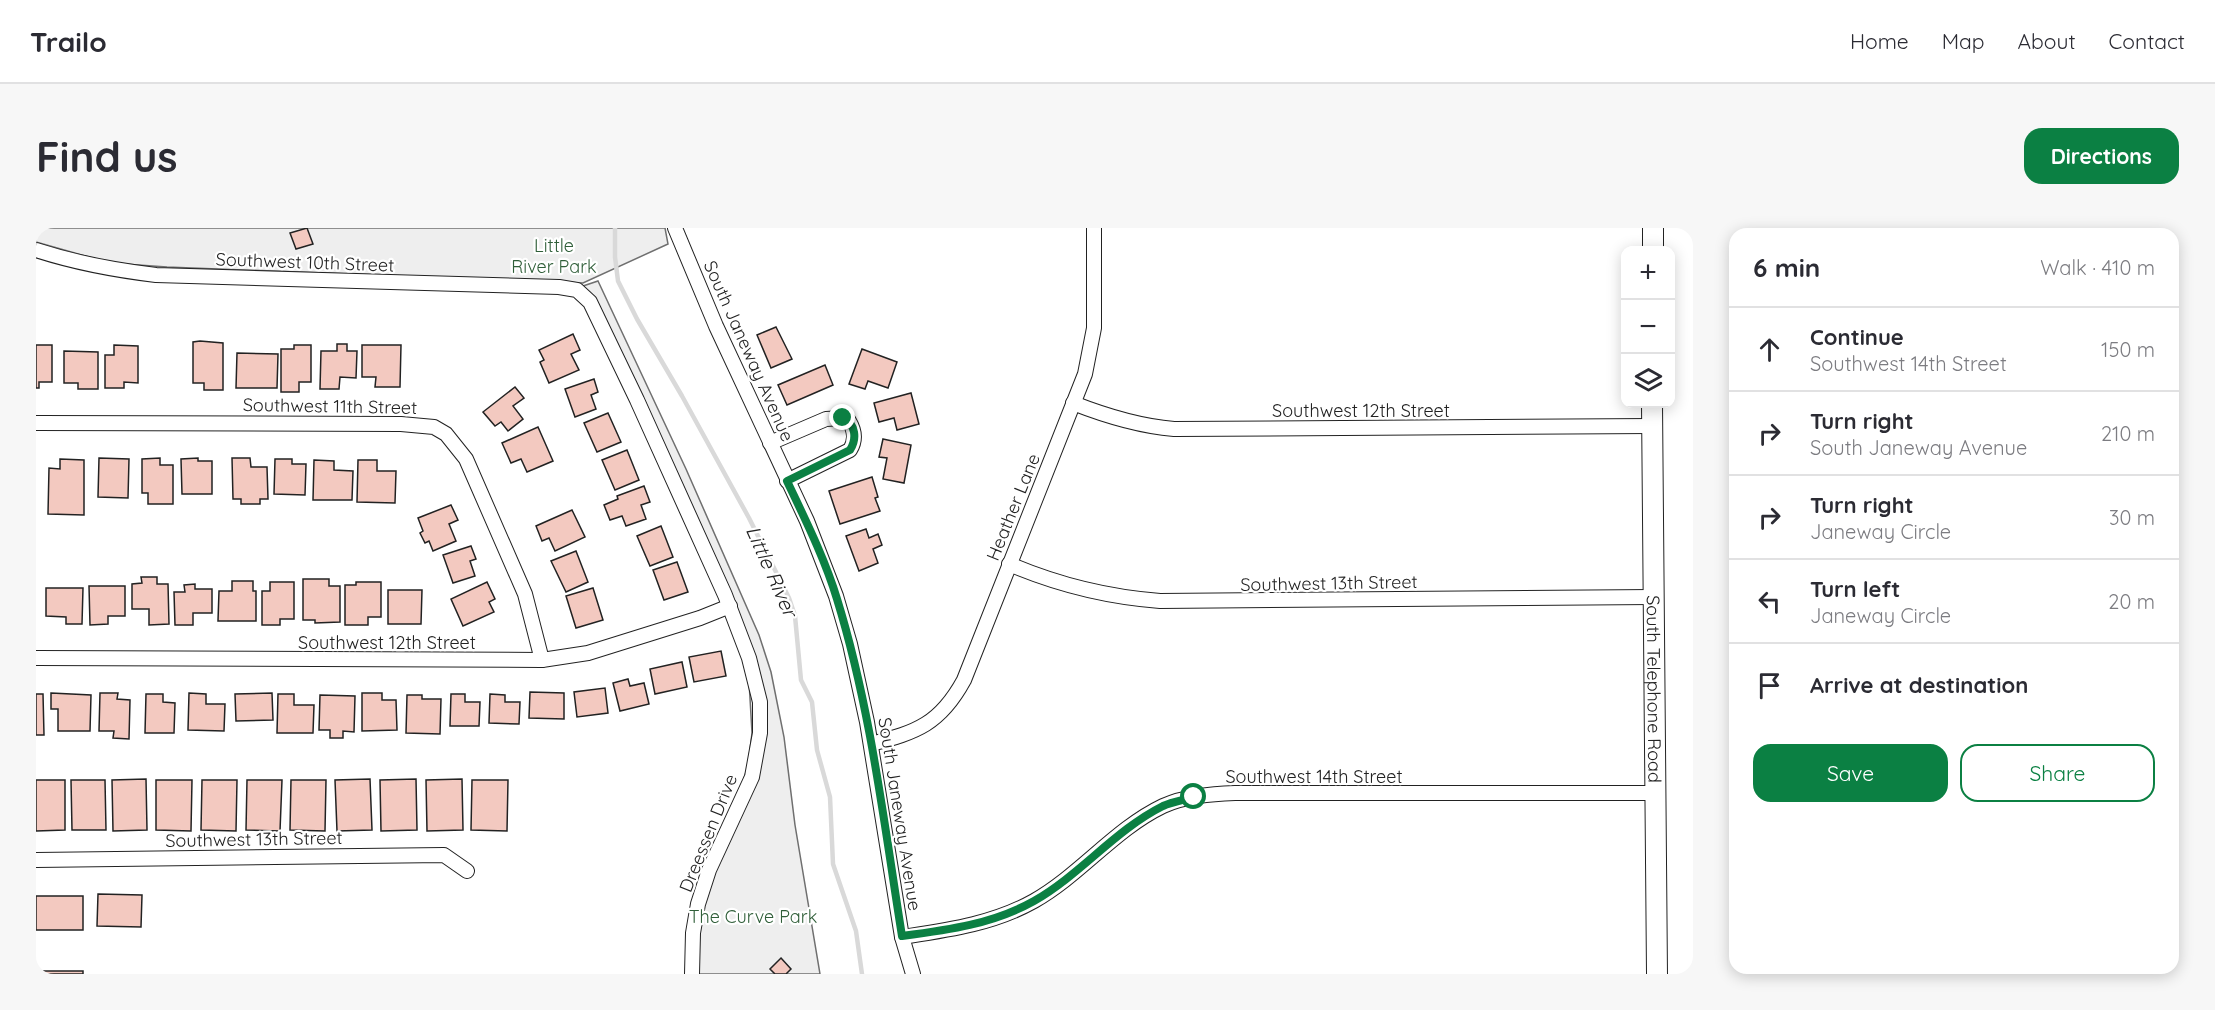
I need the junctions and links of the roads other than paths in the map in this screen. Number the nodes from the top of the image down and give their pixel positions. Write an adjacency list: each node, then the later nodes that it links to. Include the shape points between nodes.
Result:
1 (675, 228): 10 (street, South Janeway Avenue)
2 (1094, 228): 6 (street, Heather Lane, via 1092,345)
3 (1653, 228): 4 (main road)
4 (1653, 246)
5 (36, 250): 14 (street, Southwest 10th Street, via 109,270 156,275 577,290 595,312)
6 (1073, 403): 9 (street, Southwest 12th Street, via 1129,422 1174,429); 12 (street, Heather Lane)
7 (1652, 408): 9 (main road, South Telephone Road)
8 (36, 423): 16 (street, Southwest 11th Street, via 434,427 446,434 466,459 525,594)
9 (1652, 426): 13 (main road, South Telephone Road)
10 (770, 443): 11 (street, South Janeway Avenue); 11 (street, via 835,417 849,421 854,428 850,450)
11 (787, 481): 17 (street, South Janeway Avenue, via 836,596)
12 (1010, 564): 13 (street, Southwest 13th Street, via 1067,586 1160,601); 17 (street, Heather Lane, via 954,699 943,712 912,732)
13 (1653, 597): 18 (main road, South Telephone Road)
14 (729, 606): 16 (street, Southwest 12th Street, via 588,653); 22 (street, Dreessen Drive, via 749,658 760,702 759,743 752,777 709,870 698,904)
15 (36, 658): 16 (street, Southwest 12th Street)
16 (542, 660)
17 (871, 744): 21 (street, South Janeway Avenue)
18 (1656, 794): 21 (street, Southwest 14th Street, via 1194,797 1164,806 1140,820 1050,890 1013,912 965,927); 24 (main road, South Telephone Road)
19 (36, 860): 20 (street, Southwest 13th Street, via 444,855)
20 (467, 871)
21 (902, 936): 23 (street, South Janeway Avenue)
22 (692, 974)
23 (913, 974)
24 (1657, 974)

